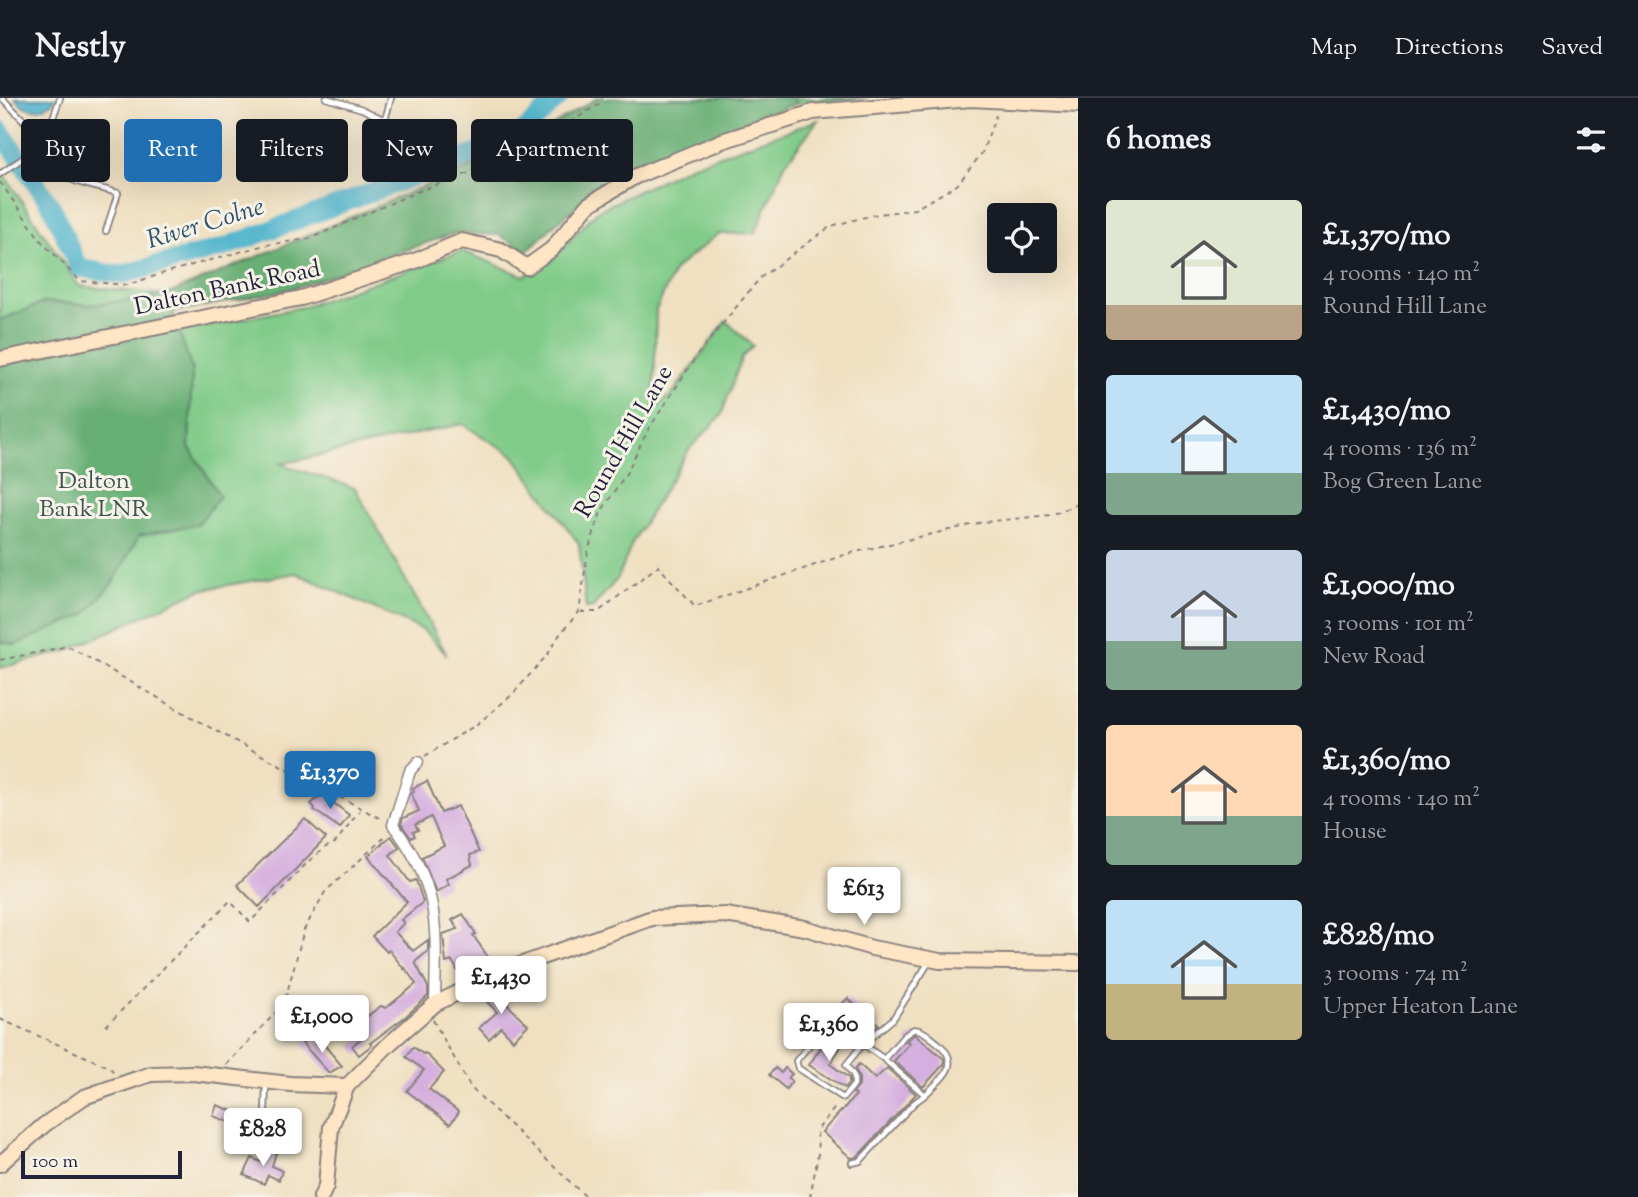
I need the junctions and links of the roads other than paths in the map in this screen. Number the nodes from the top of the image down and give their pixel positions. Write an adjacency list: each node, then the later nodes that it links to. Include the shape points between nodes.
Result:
1 (2, 98): 6 (lane)
2 (60, 98): 7 (lane)
3 (326, 98): 4 (lane, via 385,120)
4 (391, 98)
5 (1078, 105): 12 (street, Dalton Bank Road, via 971,99 813,112 722,141 634,177 588,205 552,249 527,267 500,250 462,241 301,298)
6 (22, 119)
7 (53, 119)
8 (21, 160): 9 (lane)
9 (0, 174)
10 (84, 182): 11 (lane, via 118,193)
11 (106, 231)
12 (0, 359)
13 (418, 762): 16 (street, via 410,771 393,825 428,882 436,933)
14 (931, 958): 15 (street); 16 (street, via 872,948 805,928 725,915 652,918 500,972); 17 (lane, via 893,1019)
15 (1078, 964)
16 (431, 1007): 20 (street)
17 (863, 1044): 17 (lane, via 841,1033 819,1034 796,1061 797,1068 843,1098 854,1076 846,1065); 18 (lane)
18 (884, 1059): 21 (lane); 21 (lane, via 914,1029 945,1049 951,1061 949,1069)
19 (266, 1081): 20 (street); 22 (lane); 24 (street, via 193,1073 151,1074 84,1097)
20 (347, 1086): 25 (street, via 331,1127)
21 (925, 1095): 23 (lane, via 860,1161)
22 (264, 1144)
23 (852, 1163)
24 (0, 1164)
25 (321, 1197)

